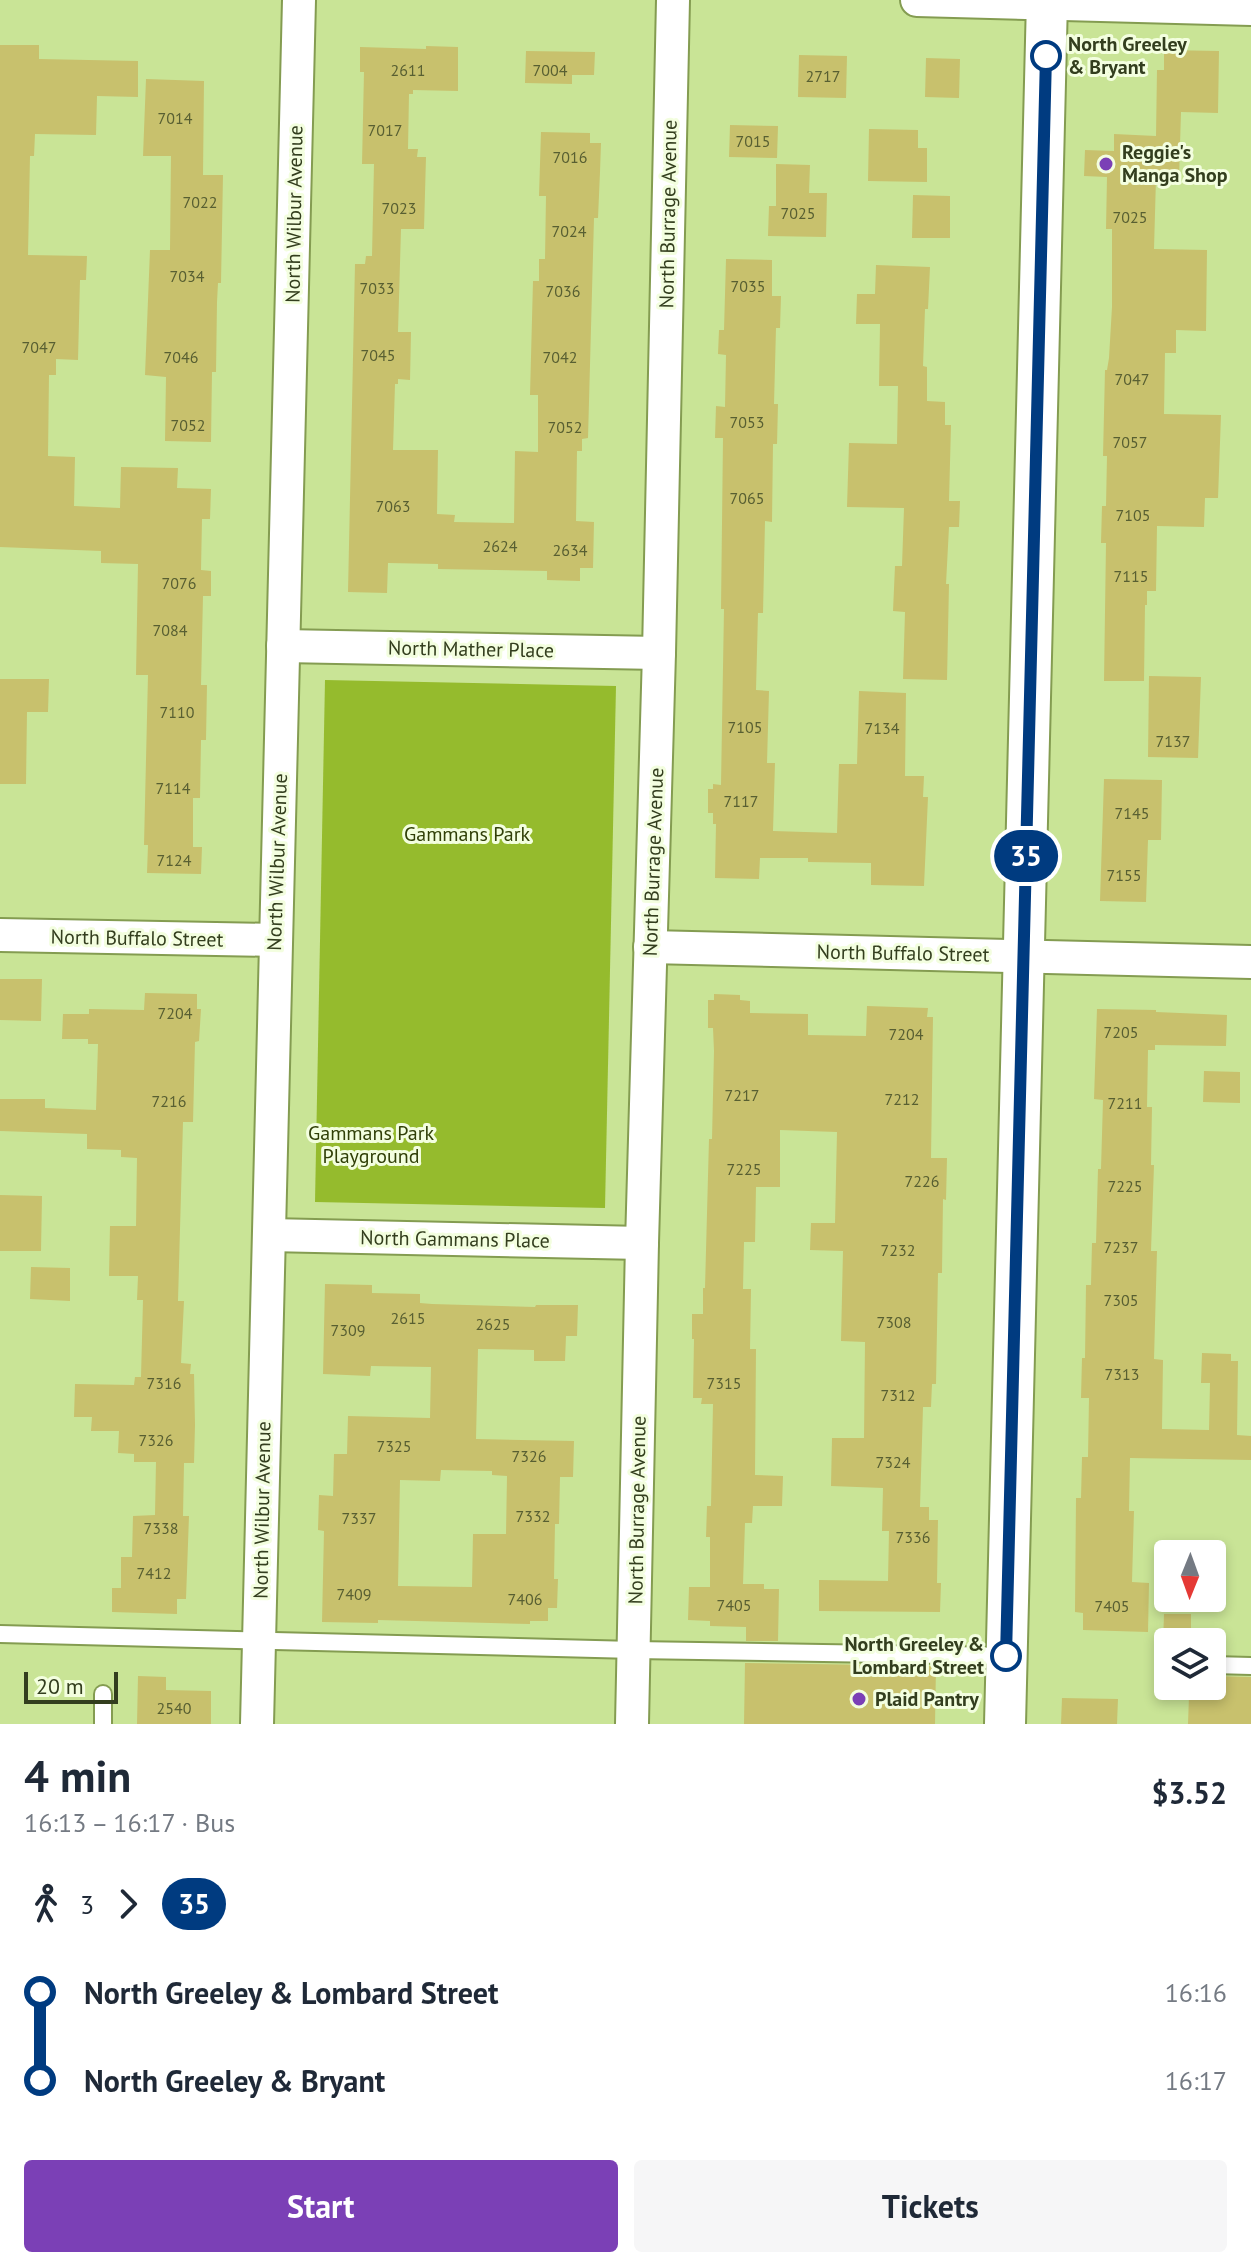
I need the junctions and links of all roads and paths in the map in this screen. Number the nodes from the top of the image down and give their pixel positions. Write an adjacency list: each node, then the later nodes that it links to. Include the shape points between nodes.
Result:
1 (299, 0): 6 (street, North Wilbur Avenue)
2 (673, 0): 7 (street, North Burrage Avenue)
3 (917, 0): 4 (street)
4 (1047, 2): 5 (street); 11 (street)
5 (1251, 9)
6 (283, 646): 7 (street, North Mather Place); 9 (street, North Wilbur Avenue)
7 (659, 653): 10 (street, North Burrage Avenue)
8 (0, 935): 9 (street, North Buffalo Street)
9 (275, 940): 13 (street, North Wilbur Avenue)
10 (650, 947): 11 (street, North Buffalo Street); 14 (street, North Burrage Avenue)
11 (1024, 955): 12 (street, North Buffalo Street); 18 (street)
12 (1251, 962)
13 (269, 1235): 14 (street, North Gammans Place); 16 (street, North Wilbur Avenue)
14 (642, 1243): 17 (street, North Burrage Avenue)
15 (0, 1634): 16 (lane)
16 (259, 1642): 17 (lane); 23 (street, North Wilbur Avenue)
17 (634, 1650): 18 (lane); 24 (street, North Burrage Avenue)
18 (1006, 1656): 25 (street)
19 (1226, 1665): 20 (lane)
20 (1251, 1666)
21 (103, 1694): 22 (lane)
22 (103, 1724)
23 (257, 1724)
24 (632, 1724)
25 (1005, 1724)

